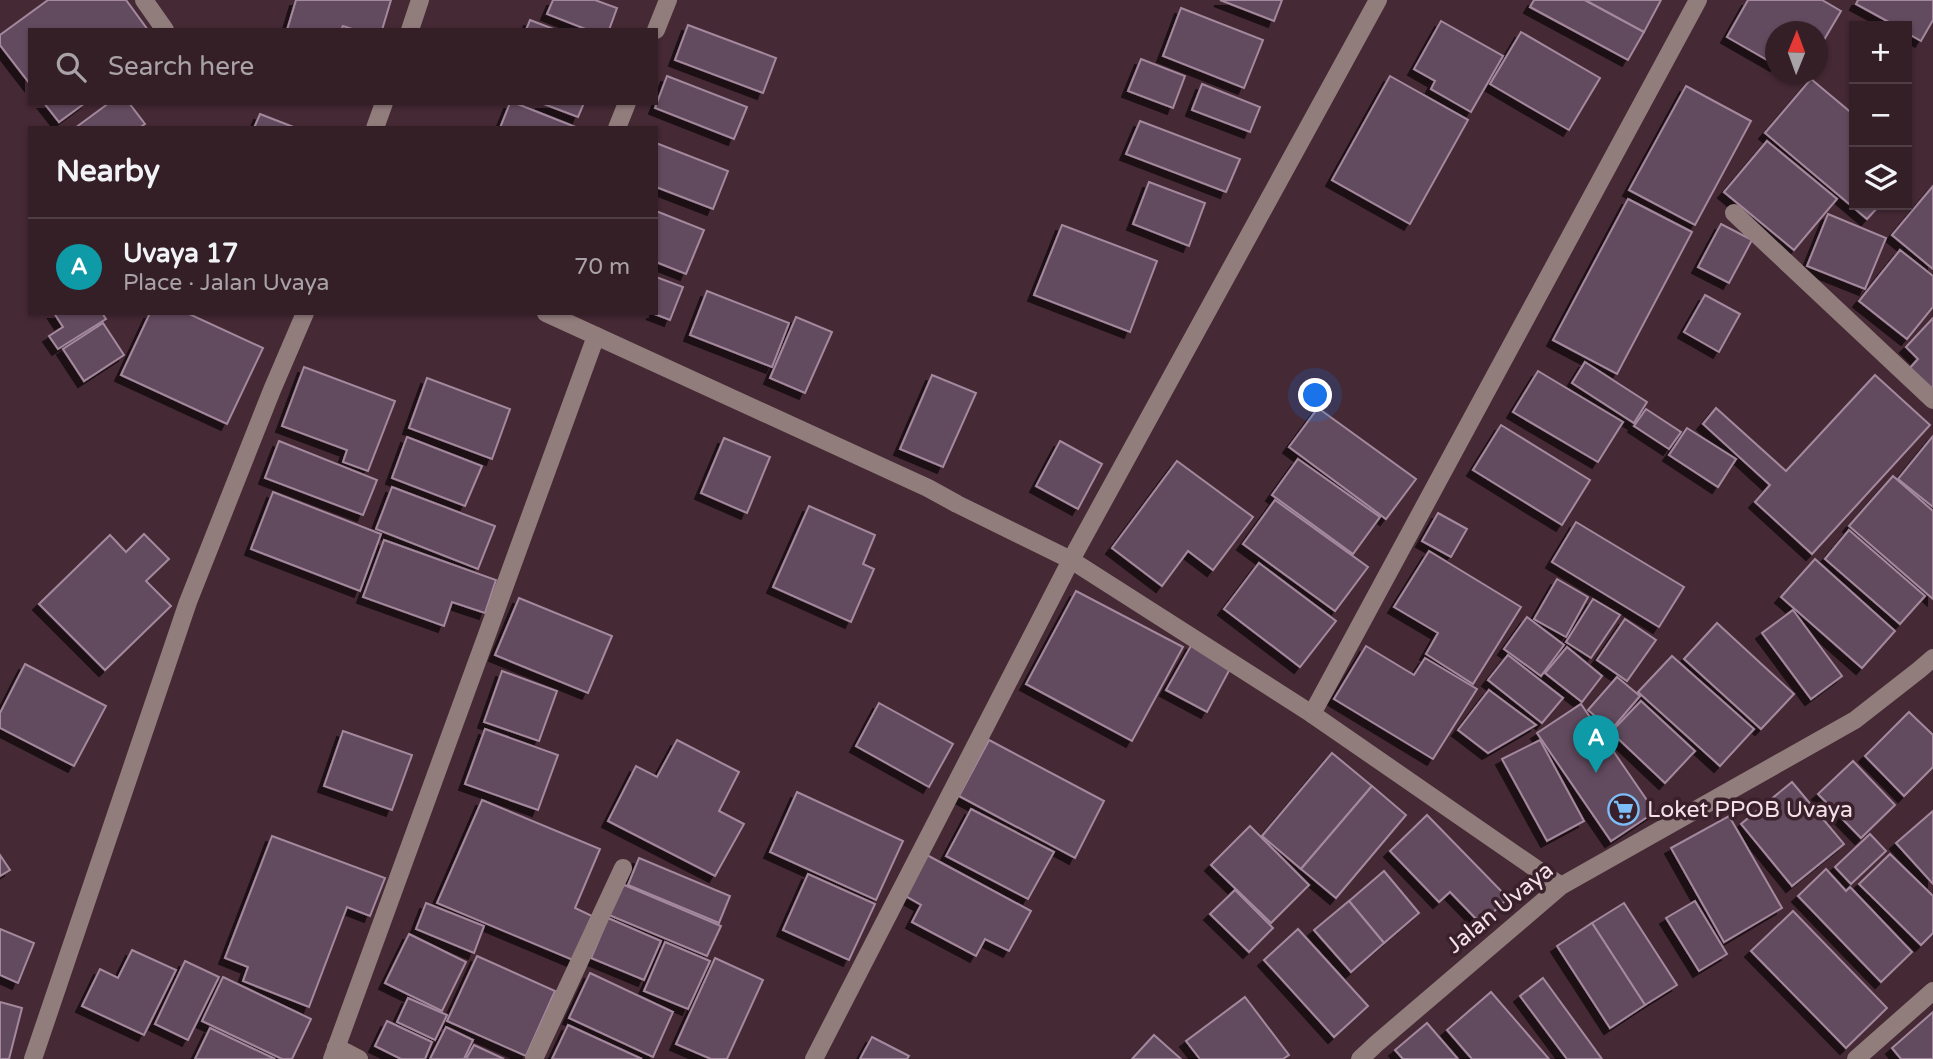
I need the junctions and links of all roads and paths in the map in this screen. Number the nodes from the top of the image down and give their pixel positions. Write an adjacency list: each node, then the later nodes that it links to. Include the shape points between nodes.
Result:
1 (144, 0): 6 (street)
2 (420, 0): 7 (street)
3 (668, 0): 8 (street)
4 (1378, 0): 18 (street)
5 (1698, 0): 20 (street)
6 (163, 28)
7 (411, 28)
8 (657, 28)
9 (383, 105): 11 (street)
10 (625, 105): 12 (street)
11 (376, 126)
12 (618, 126)
13 (1734, 213): 17 (street)
14 (304, 315): 25 (street, via 188,602)
15 (550, 315): 16 (street)
16 (597, 336): 18 (street, via 928,488); 24 (street)
17 (1933, 400)
18 (1071, 560): 20 (street); 28 (street)
19 (1933, 658): 22 (street, Jalan Uvaya, via 1855,720)
20 (1312, 714): 22 (street)
21 (623, 868): 27 (street)
22 (1561, 886): 29 (street, Jalan Uvaya)
23 (1933, 991): 30 (street)
24 (334, 1053): 26 (street)
25 (33, 1059)
26 (359, 1059)
27 (534, 1059)
28 (814, 1059)
29 (1360, 1059)
30 (1856, 1059)

